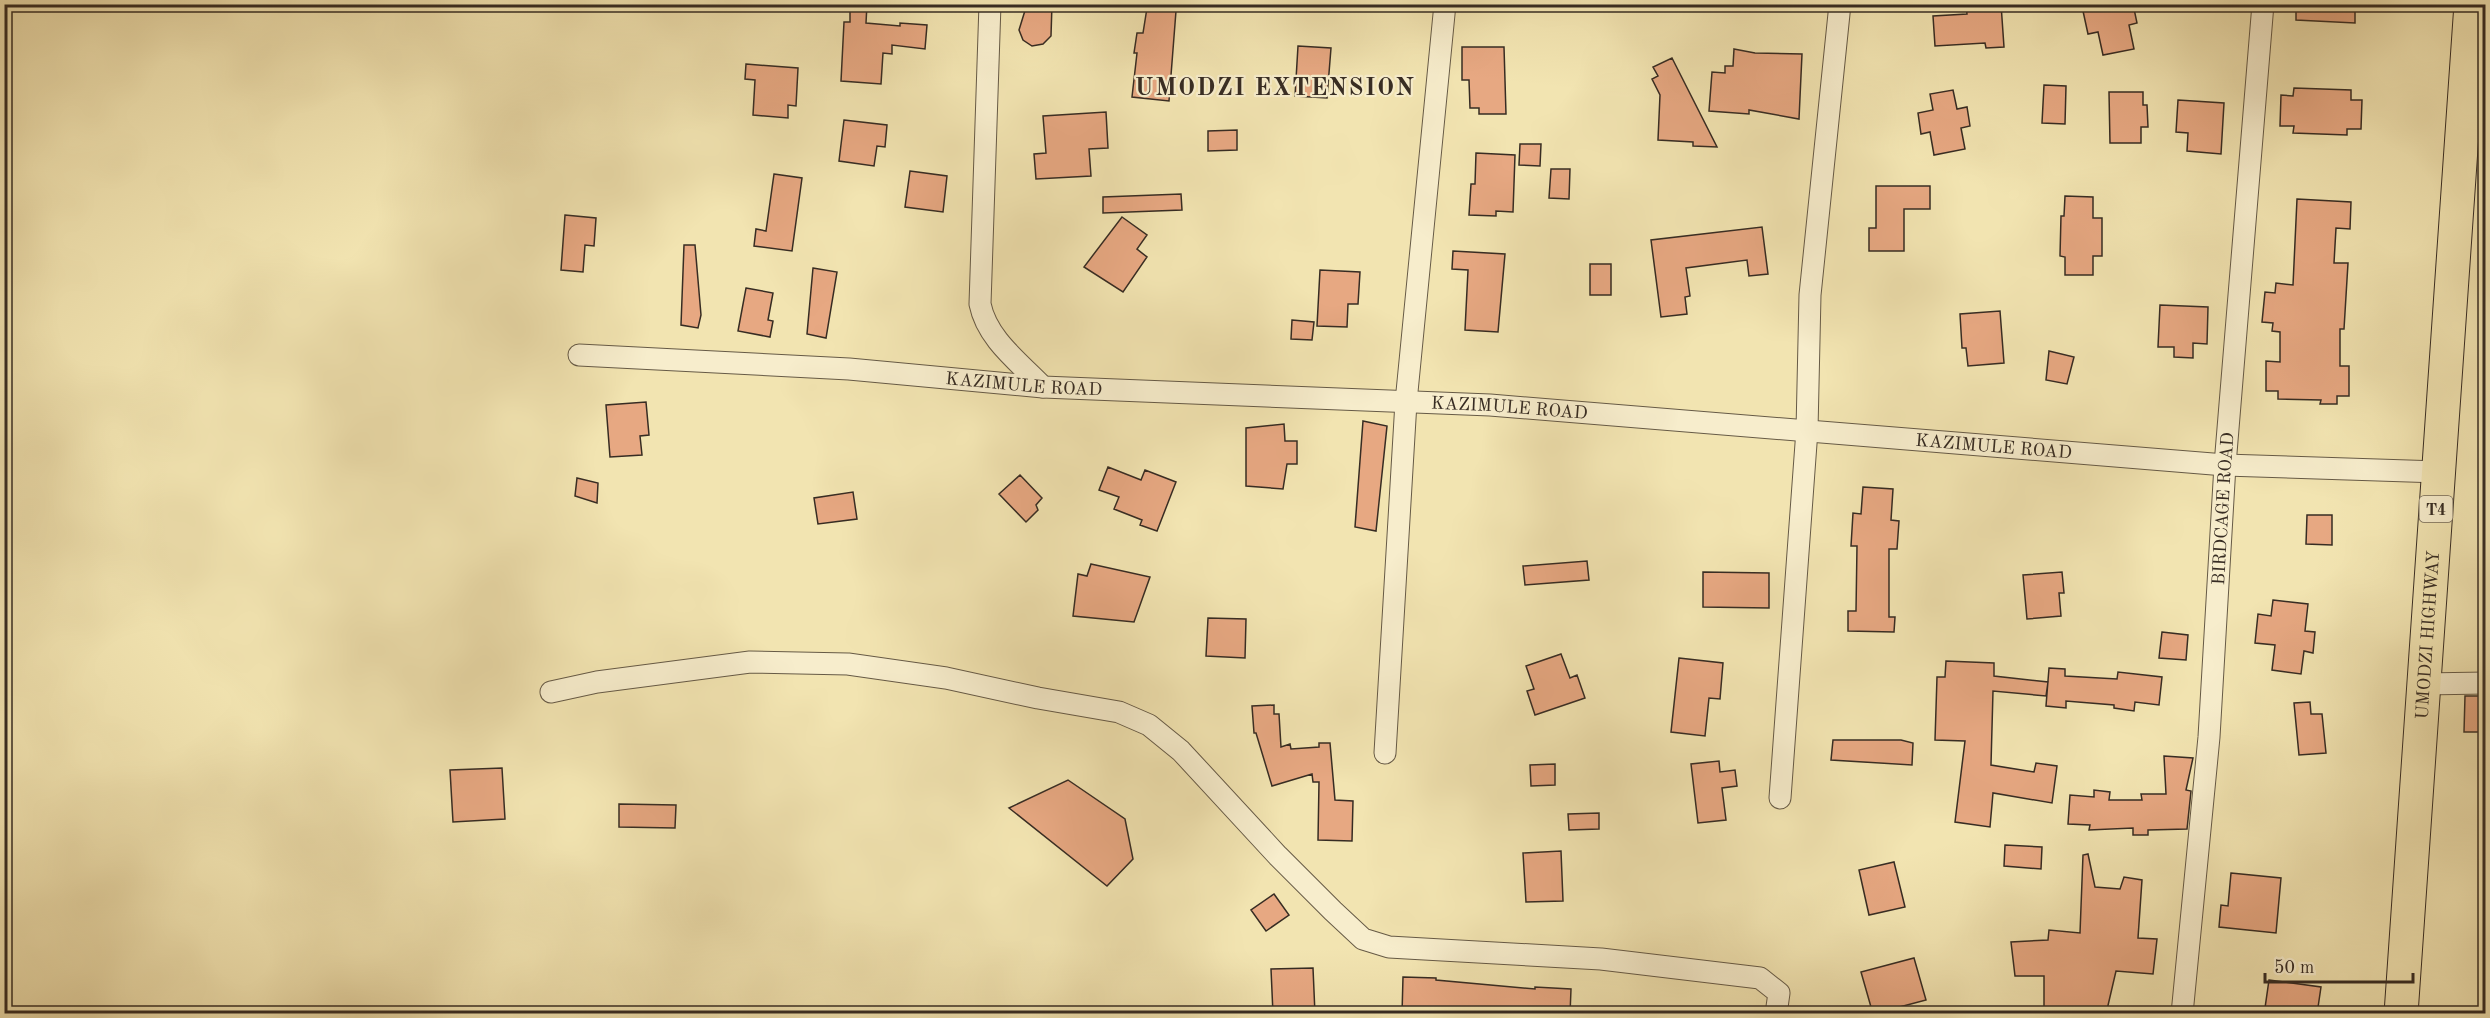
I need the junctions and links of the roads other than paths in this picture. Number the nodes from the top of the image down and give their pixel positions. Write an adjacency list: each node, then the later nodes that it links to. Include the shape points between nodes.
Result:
1 (990, 4): 7 (street, via 980,304 983,321 996,339)
2 (1445, 4): 8 (street)
3 (1840, 4): 9 (street, via 1810,295)
4 (2263, 4): 10 (street, BIRDCAGE ROAD)
5 (2471, 4): 11 (highway, UMODZI HIGHWAY / T4)
6 (579, 355): 7 (street, KAZIMULE ROAD, via 849,369)
7 (1042, 387): 8 (street, KAZIMULE ROAD)
8 (1406, 402): 9 (street, KAZIMULE ROAD); 15 (street)
9 (1807, 430): 10 (street, KAZIMULE ROAD); 16 (street)
10 (2225, 465): 11 (street, KAZIMULE ROAD); 18 (street, BIRDCAGE ROAD, via 2209,737)
11 (2439, 472): 13 (highway, UMODZI HIGHWAY / T4)
12 (2486, 683): 13 (street)
13 (2423, 684): 19 (highway, UMODZI HIGHWAY / T4)
14 (551, 692): 17 (street, via 597,682 750,662 848,664 946,678 1119,712 1149,725 1181,751 1278,856 1363,939 1389,947 1601,959 1760,978 1779,993)
15 (1385, 753)
16 (1780, 798)
17 (1776, 1014)
18 (2182, 1014)
19 (2401, 1014)

